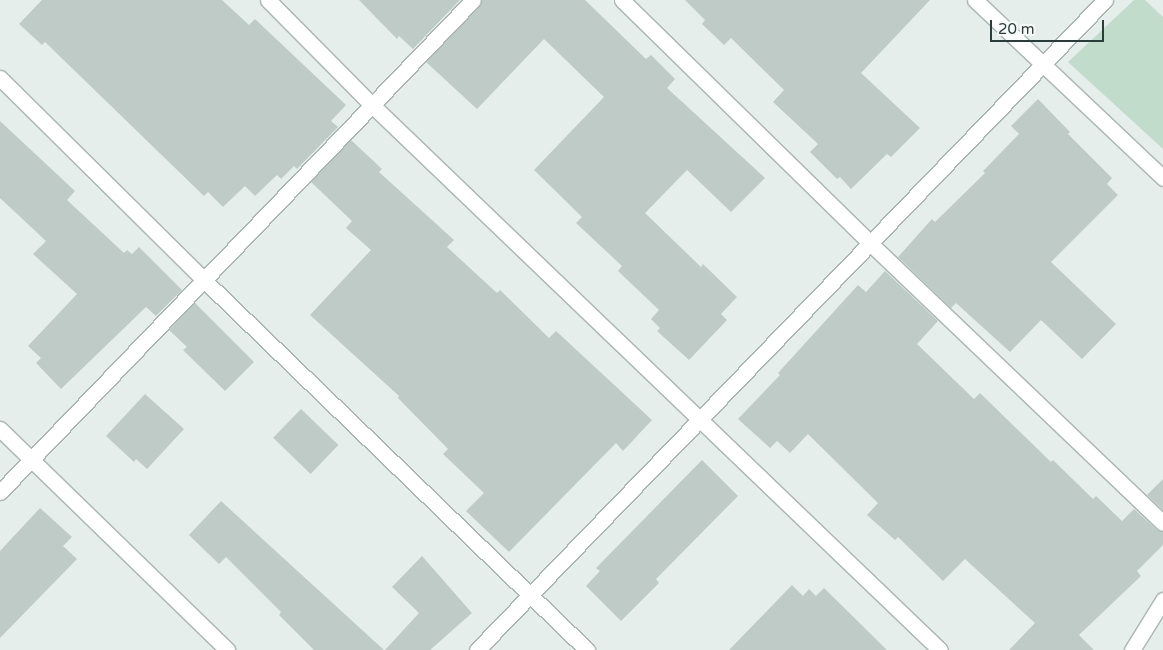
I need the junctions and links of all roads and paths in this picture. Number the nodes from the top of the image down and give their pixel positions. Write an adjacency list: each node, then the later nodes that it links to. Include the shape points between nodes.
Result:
1 (268, 0): 8 (street)
2 (473, 0): 8 (street)
3 (622, 0): 10 (street)
4 (975, 0): 6 (street)
5 (1104, 0): 6 (street)
6 (1042, 65): 9 (street); 10 (street)
7 (0, 78): 11 (street)
8 (372, 105): 11 (street); 12 (street)
9 (1163, 178)
10 (870, 243): 12 (street); 16 (street)
11 (204, 280): 14 (street); 17 (street)
12 (700, 419): 17 (street); 22 (street)
13 (0, 428): 14 (street)
14 (32, 458): 15 (street); 19 (street)
15 (0, 492)
16 (1163, 523)
17 (530, 595): 20 (street); 21 (street)
18 (1163, 600): 23 (street)
19 (227, 650)
20 (477, 650)
21 (588, 650)
22 (940, 650)
23 (1132, 650)

